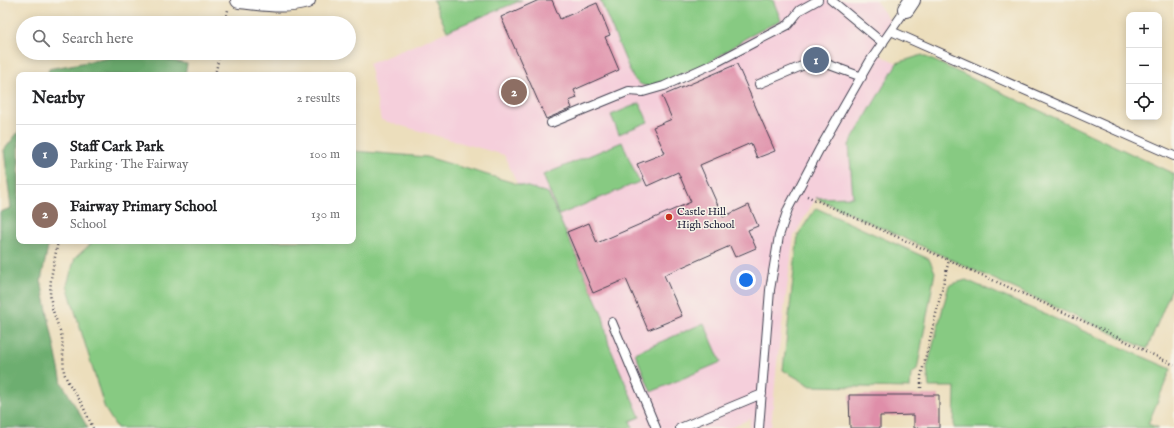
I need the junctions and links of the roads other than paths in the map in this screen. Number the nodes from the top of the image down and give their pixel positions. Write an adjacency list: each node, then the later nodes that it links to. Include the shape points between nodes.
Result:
1 (239, 0): 5 (street)
2 (307, 0): 5 (street, via 290,4)
3 (818, 0): 11 (lane, via 800,10 788,25 715,64 664,86 643,92 629,91)
4 (831, 0): 8 (lane)
5 (278, 2)
6 (909, 5): 7 (lane)
7 (891, 31): 8 (lane); 12 (lane)
8 (883, 43): 9 (lane)
9 (862, 77): 10 (lane, via 816,60); 14 (lane, via 788,209 779,236 770,290)
10 (759, 84)
11 (551, 123)
12 (1174, 156)
13 (612, 322): 15 (lane)
14 (762, 394): 16 (lane); 17 (lane)
15 (656, 428)
16 (680, 428)
17 (759, 428)

